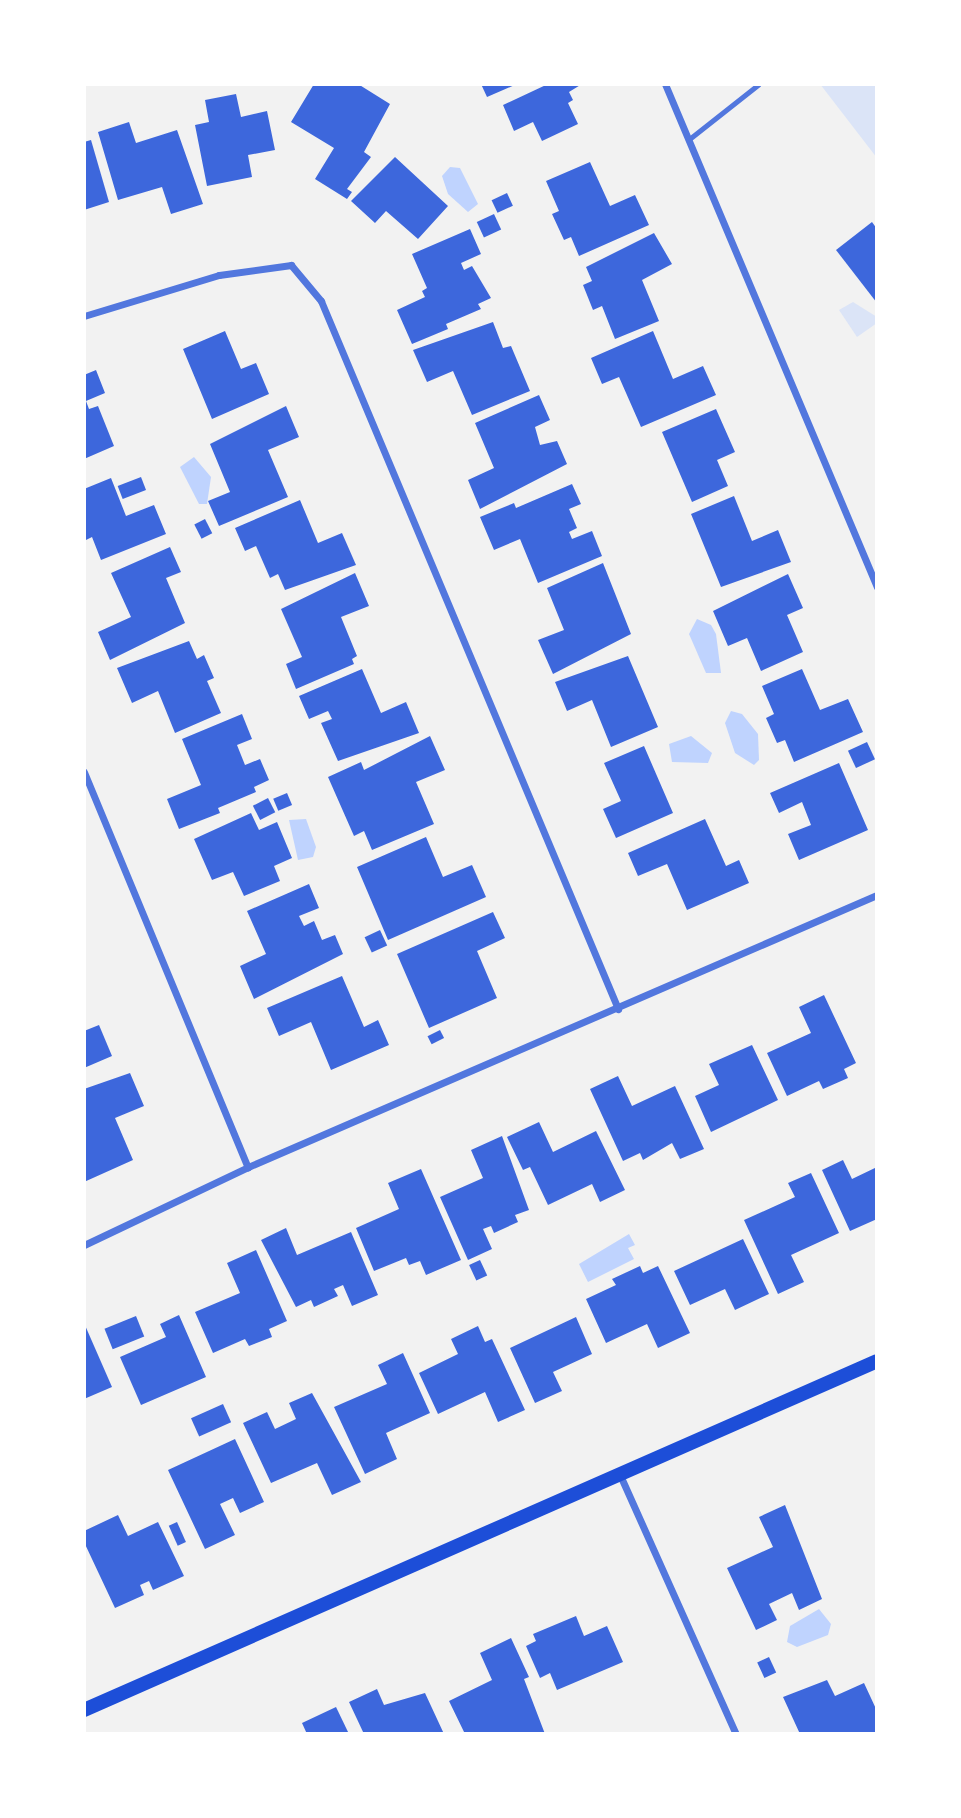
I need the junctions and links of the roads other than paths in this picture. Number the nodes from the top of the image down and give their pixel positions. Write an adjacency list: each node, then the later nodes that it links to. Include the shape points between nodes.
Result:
1 (665, 84): 3 (street)
2 (759, 84): 3 (lane)
3 (688, 140): 5 (street)
4 (84, 316): 8 (street, via 219,275 291,265 321,301)
5 (877, 587)
6 (84, 772): 9 (street)
7 (877, 895): 8 (street)
8 (618, 1009): 9 (street)
9 (248, 1167): 10 (street)
10 (84, 1245)
11 (877, 1361): 12 (main road)
12 (620, 1475): 13 (main road); 14 (street)
13 (84, 1710)
14 (737, 1734)

